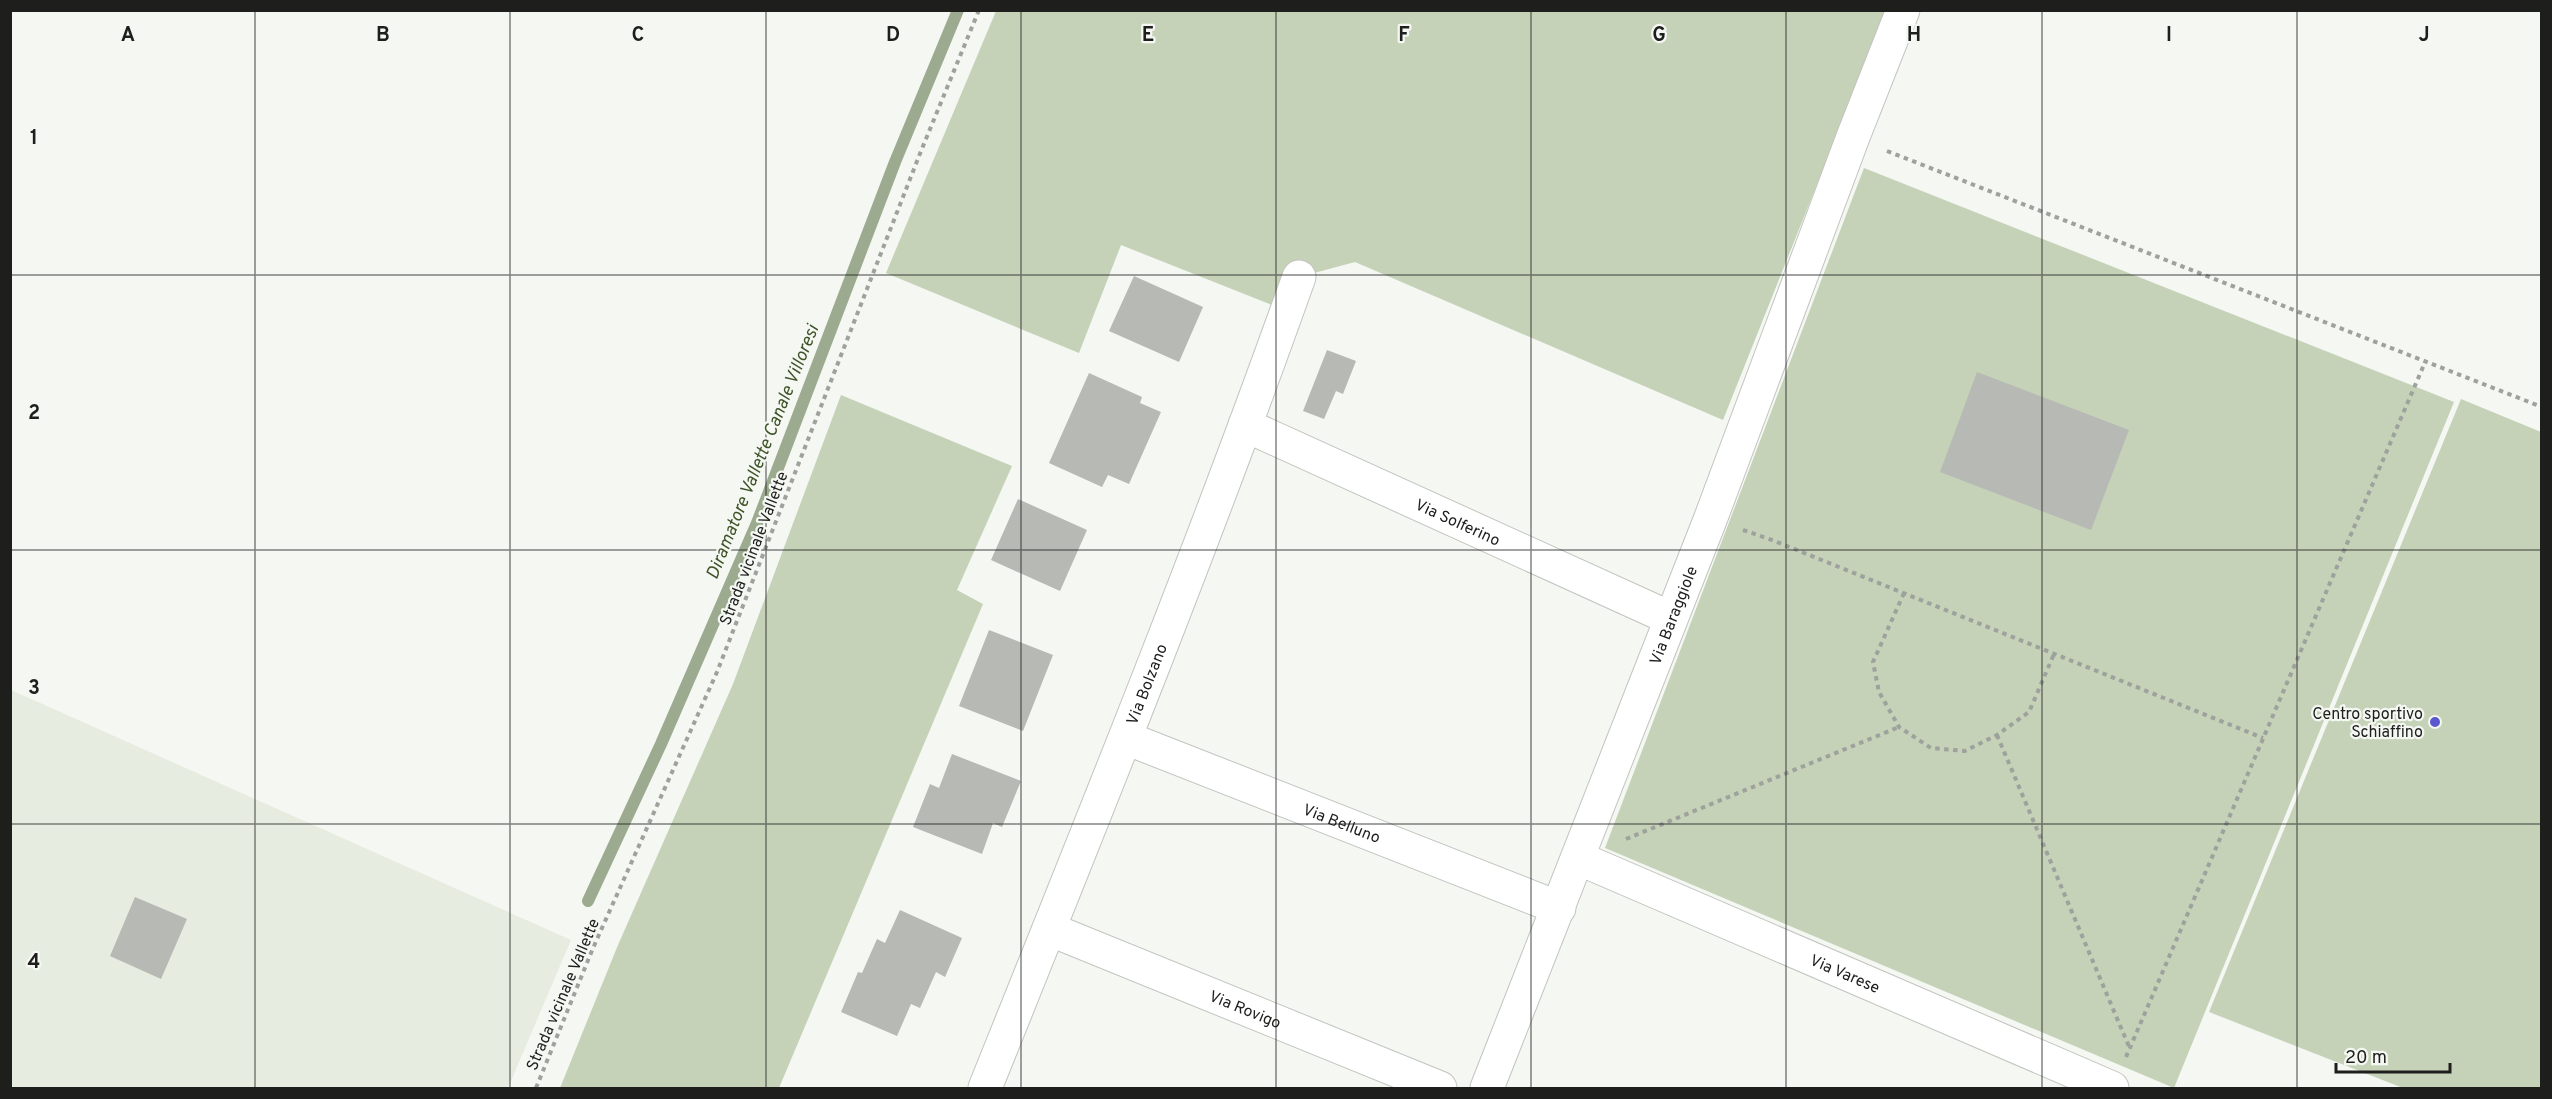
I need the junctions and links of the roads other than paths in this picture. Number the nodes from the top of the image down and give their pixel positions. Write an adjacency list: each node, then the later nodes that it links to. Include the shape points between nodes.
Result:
1 (1903, 10): 4 (street, Via Baraggiole)
2 (1299, 277): 3 (street, Via Bolzano)
3 (1245, 425): 4 (street, Via Solferino); 5 (street, Via Bolzano)
4 (1670, 618): 6 (street, Via Baraggiole)
5 (1125, 738): 7 (street, Via Belluno); 8 (street, Via Bolzano)
6 (1578, 858): 7 (street, Via Baraggiole); 12 (street, Via Varese)
7 (1559, 908): 11 (street, Via Baraggiole)
8 (1049, 929): 9 (street, Via Bolzano); 10 (street, Via Rovigo)
9 (985, 1089)
10 (1440, 1089)
11 (1487, 1089)
12 (2112, 1089)

